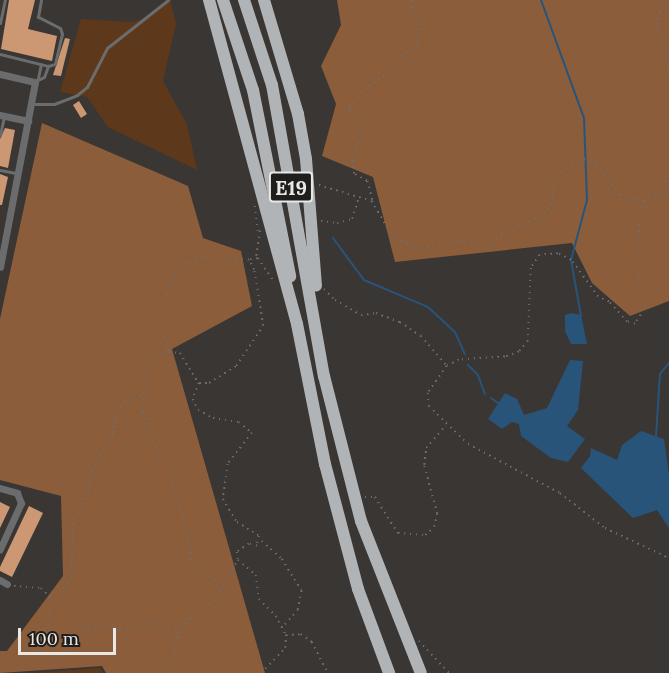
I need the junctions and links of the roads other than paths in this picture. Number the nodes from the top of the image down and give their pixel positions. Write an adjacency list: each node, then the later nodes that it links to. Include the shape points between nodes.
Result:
1 (5, 0): 8 (lane)
2 (41, 0): 11 (lane, via 38,17 60,28 62,34 55,64)
3 (168, 0): 14 (lane, via 107,48 87,87 77,95 54,104)
4 (209, 0): 22 (highway, bridge)
5 (223, 0): 22 (highway, E19, bridge, via 253,90 287,252)
6 (244, 0): 23 (highway, E19, bridge, via 272,85)
7 (264, 0): 23 (highway, bridge, via 298,114 306,159)
8 (0, 23)
9 (0, 54): 10 (lane)
10 (41, 64): 11 (lane); 13 (lane)
11 (48, 66): 13 (lane, via 44,77)
12 (0, 74): 13 (street)
13 (37, 80): 14 (street)
14 (32, 104): 16 (street)
15 (2, 116): 16 (street); 17 (lane)
16 (28, 121): 19 (street)
17 (0, 135)
18 (0, 170): 19 (lane)
19 (18, 174): 20 (street)
20 (1, 256): 21 (street)
21 (0, 267)
22 (297, 324): 26 (highway, E19, via 325,464 358,590)
23 (324, 376): 27 (highway, E19, via 379,574)
24 (0, 488): 25 (street, via 14,491 21,498)
25 (0, 549)
26 (379, 649): 28 (highway); 29 (highway, E19)
27 (421, 672)
28 (383, 673)
29 (388, 673)

